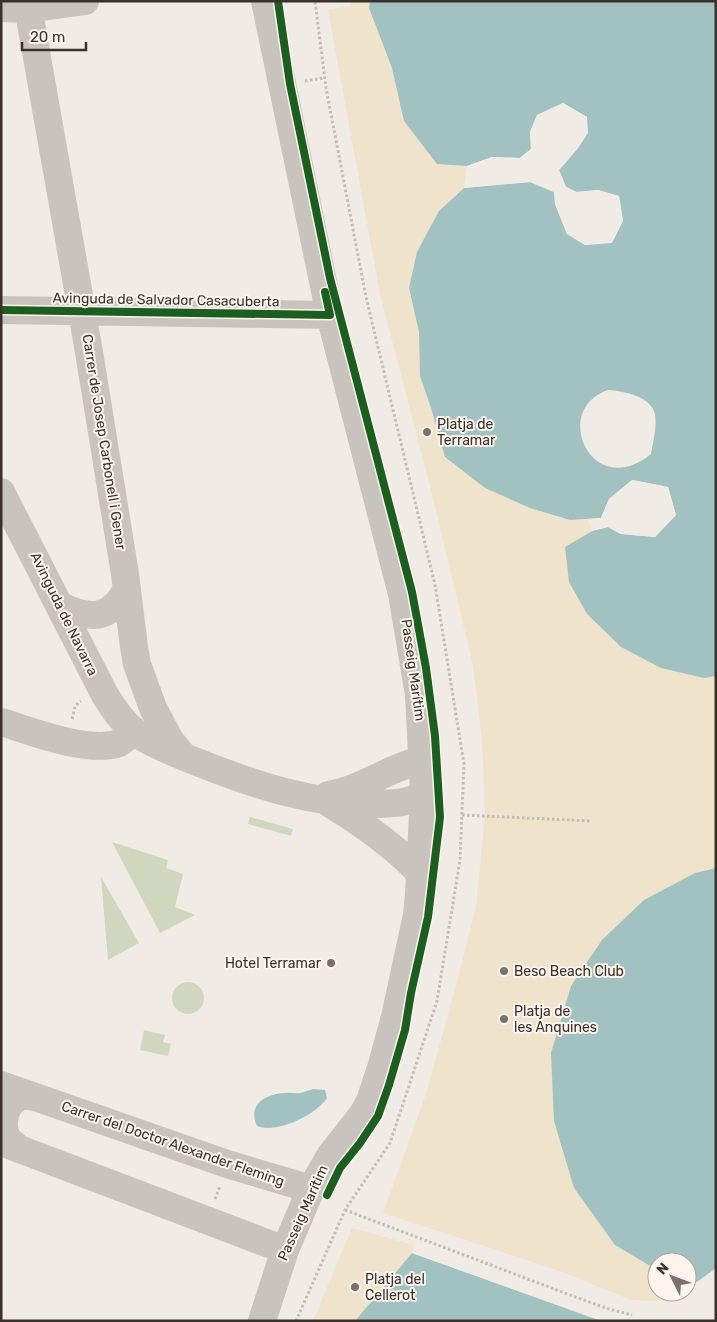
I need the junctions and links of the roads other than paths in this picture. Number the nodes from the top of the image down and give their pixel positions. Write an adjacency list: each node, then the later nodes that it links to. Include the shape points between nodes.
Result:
1 (85, 1): 3 (street)
2 (265, 1): 7 (street, Passeig Marítim)
3 (28, 5): 4 (street); 6 (street, Carrer de Josep Carbonell i Gener)
4 (1, 8)
5 (1, 310): 6 (street, Avinguda de Salvador Casacuberta)
6 (82, 311): 7 (street, Avinguda de Salvador Casacuberta); 9 (street, Carrer de Josep Carbonell i Gener)
7 (330, 315): 14 (street, Passeig Marítim, via 402,594 419,695)
8 (1, 492): 10 (street, Avinguda de Navarra)
9 (127, 588): 10 (street, via 111,610 98,616); 13 (street, Carrer de Josep Carbonell i Gener, via 134,647 144,683 170,740)
10 (59, 605): 12 (street, Avinguda de Navarra, via 105,695 119,717)
11 (1, 722): 12 (street, via 68,742 94,745 119,743)
12 (133, 730): 13 (street, Avinguda de Navarra)
13 (183, 756): 16 (street, Avinguda de Navarra, via 270,789)
14 (422, 760): 15 (street, Passeig Marítim); 16 (street, via 348,790)
15 (424, 793): 16 (street, Avinguda de Navarra, via 412,801 401,803 371,804); 17 (street, Passeig Marítim)
16 (317, 798): 17 (street, via 375,833)
17 (420, 873): 21 (street, Passeig Marítim, via 417,916 395,1017 370,1101 330,1156)
18 (1, 1084): 19 (street, Carrer del Doctor Alexander Fleming)
19 (35, 1097): 20 (street, via 23,1096 15,1100 4,1114 1,1123); 21 (street, Carrer del Doctor Alexander Fleming, via 227,1164)
20 (10, 1145): 22 (street)
21 (311, 1189): 22 (street, Passeig Marítim)
22 (285, 1250): 23 (street, Passeig Marítim)
23 (262, 1321)

